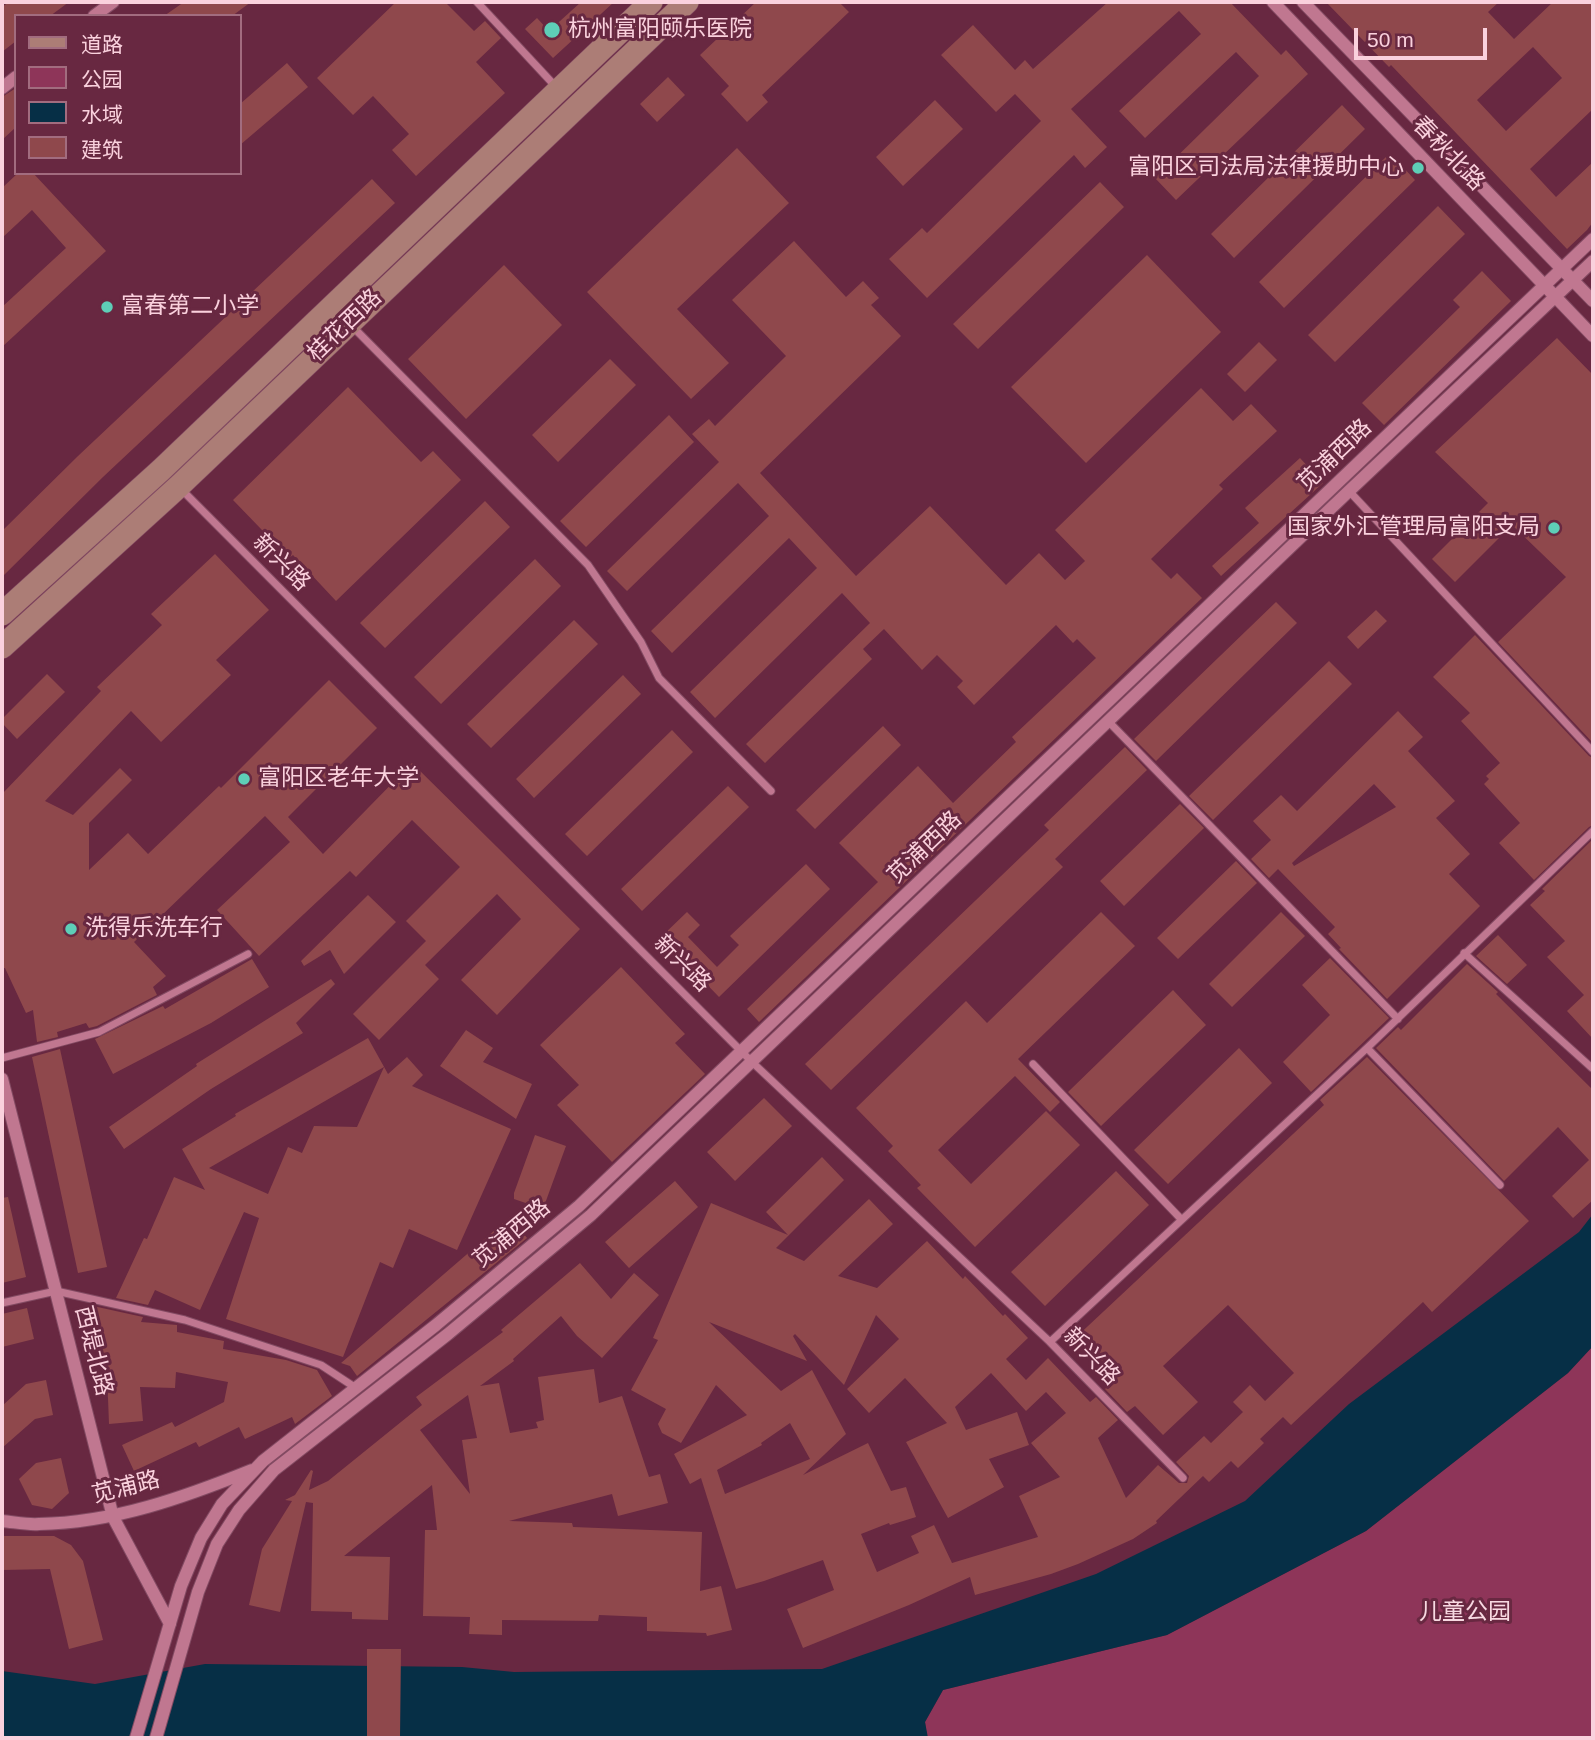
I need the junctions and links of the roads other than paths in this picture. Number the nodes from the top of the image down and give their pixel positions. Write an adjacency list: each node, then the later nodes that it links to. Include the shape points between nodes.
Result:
1 (113, 2): 7 (street)
2 (477, 2): 8 (street)
3 (651, 2): 8 (main road, 桂花西路)
4 (687, 2): 16 (main road, 桂花西路)
5 (1273, 2): 13 (street, 春秋北路)
6 (1303, 2): 11 (street)
7 (97, 14)
8 (558, 89): 18 (main road, 桂花西路)
9 (1593, 239): 11 (street, 苋浦西路)
10 (1593, 261): 12 (street, 苋浦西路)
11 (1563, 269): 12 (street); 13 (street, 苋浦西路)
12 (1574, 280): 14 (street, 苋浦西路); 15 (street)
13 (1545, 286): 14 (street, 春秋北路); 31 (street, 苋浦西路, via 1113,695)
14 (1556, 297): 17 (street, 春秋北路); 20 (street, 苋浦西路)
15 (1593, 300)
16 (348, 322): 19 (main road, 桂花西路); 25 (street, via 588,565 641,642 659,678)
17 (1593, 336)
18 (162, 470): 19 (street, 新兴路); 21 (main road, 桂花西路)
19 (178, 487): 22 (main road, 桂花西路); 31 (street, 新兴路)
20 (1349, 491): 23 (street, 苋浦西路); 24 (street)
21 (2, 614)
22 (2, 648)
23 (1108, 721): 29 (street); 31 (street, 苋浦西路)
24 (1593, 752)
25 (771, 791)
26 (1593, 831): 27 (street)
27 (1464, 953): 29 (street); 34 (street)
28 (248, 954): 32 (street, via 99,1032)
29 (1398, 1018): 30 (street)
30 (1367, 1048): 36 (street); 37 (street)
31 (747, 1057): 40 (street, 新兴路); 41 (street, 苋浦西路, via 579,1206); 48 (street, 苋浦西路, via 591,1215 274,1470 239,1510 217,1544 198,1592)
32 (2, 1058)
33 (1033, 1065): 37 (street)
34 (1593, 1067)
35 (2, 1079): 38 (street, 西堤北路)
36 (1500, 1185)
37 (1181, 1219): 40 (street)
38 (55, 1291): 39 (street); 41 (street, via 238,1336 321,1365); 44 (street, 西堤北路)
39 (2, 1303)
40 (1050, 1342): 43 (street, 新兴路)
41 (356, 1388): 42 (street, 苋浦西路)
42 (259, 1465): 44 (street, 苋浦路); 46 (street, via 222,1504 201,1538)
43 (1183, 1478)
44 (113, 1517): 45 (street, 苋浦路, via 38,1524); 46 (street, 西堤北路)
45 (2, 1521)
46 (170, 1624): 47 (street)
47 (136, 1738)
48 (156, 1738)

